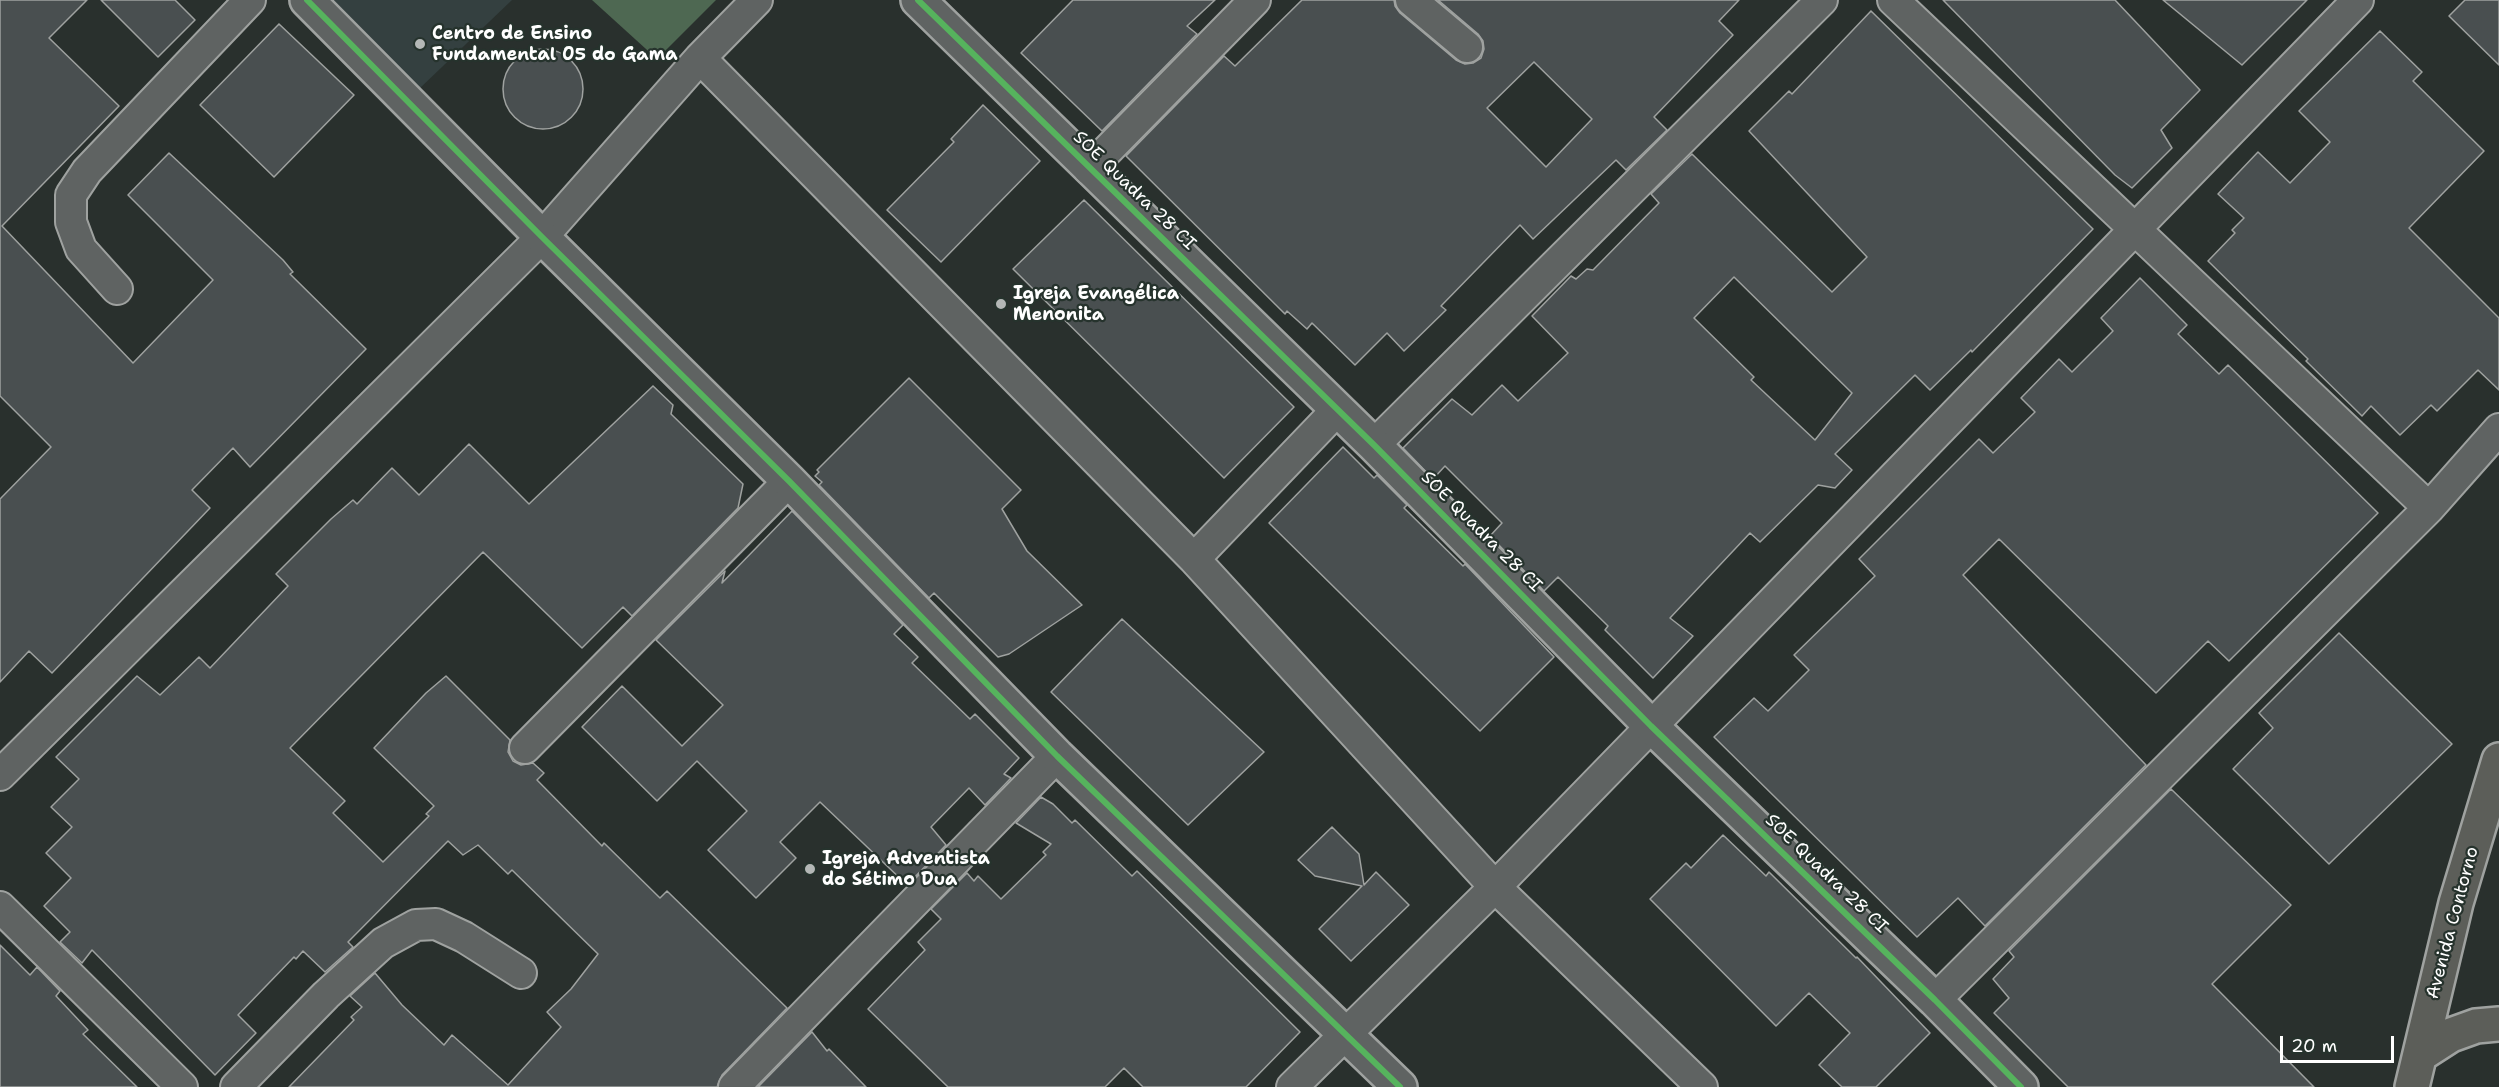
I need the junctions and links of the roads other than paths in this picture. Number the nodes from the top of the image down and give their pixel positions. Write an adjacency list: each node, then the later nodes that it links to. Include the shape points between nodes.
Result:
1 (250, 0): 15 (street, via 87,171 71,195 71,222 81,249)
2 (307, 0): 14 (street)
3 (757, 0): 11 (street)
4 (918, 0): 12 (street, SOE Quadra 28 CI)
5 (1255, 0): 12 (street)
6 (1411, 0): 10 (street)
7 (1822, 0): 18 (street)
8 (1893, 0): 13 (street)
9 (2358, 0): 13 (street)
10 (1467, 47)
11 (700, 58): 14 (street); 21 (street)
12 (1089, 169): 16 (street, SOE Quadra 28 CI)
13 (2135, 230): 20 (street); 22 (street)
14 (542, 237): 19 (street); 26 (street)
15 (117, 289)
16 (1337, 410): 18 (street, SOE Quadra 28 CI); 21 (street)
17 (2499, 429): 20 (street)
18 (1374, 445): 22 (street, SOE Quadra 28 CI)
19 (789, 481): 23 (street); 24 (street)
20 (2429, 508): 30 (street)
21 (1194, 559): 27 (street)
22 (1651, 726): 27 (street); 30 (street, SOE Quadra 28 CI)
23 (525, 748)
24 (1058, 756): 32 (street); 36 (street)
25 (2499, 760): 33 (main road, Avenida Contorno, via 2456,903)
26 (0, 775)
27 (1495, 887): 32 (street); 39 (street)
28 (0, 907): 34 (street)
29 (521, 974): 35 (street, via 436,924 416,926 383,943)
30 (1935, 1000): 40 (street, SOE Quadra 28 CI)
31 (2499, 1024): 33 (main road, via 2476,1026 2451,1035)
32 (1346, 1033): 37 (street); 38 (street)
33 (2420, 1055): 41 (main road, Avenida Contorno)
34 (182, 1087)
35 (236, 1087)
36 (734, 1087)
37 (1292, 1087)
38 (1400, 1087)
39 (1702, 1087)
40 (2021, 1087)
41 (2412, 1087)

